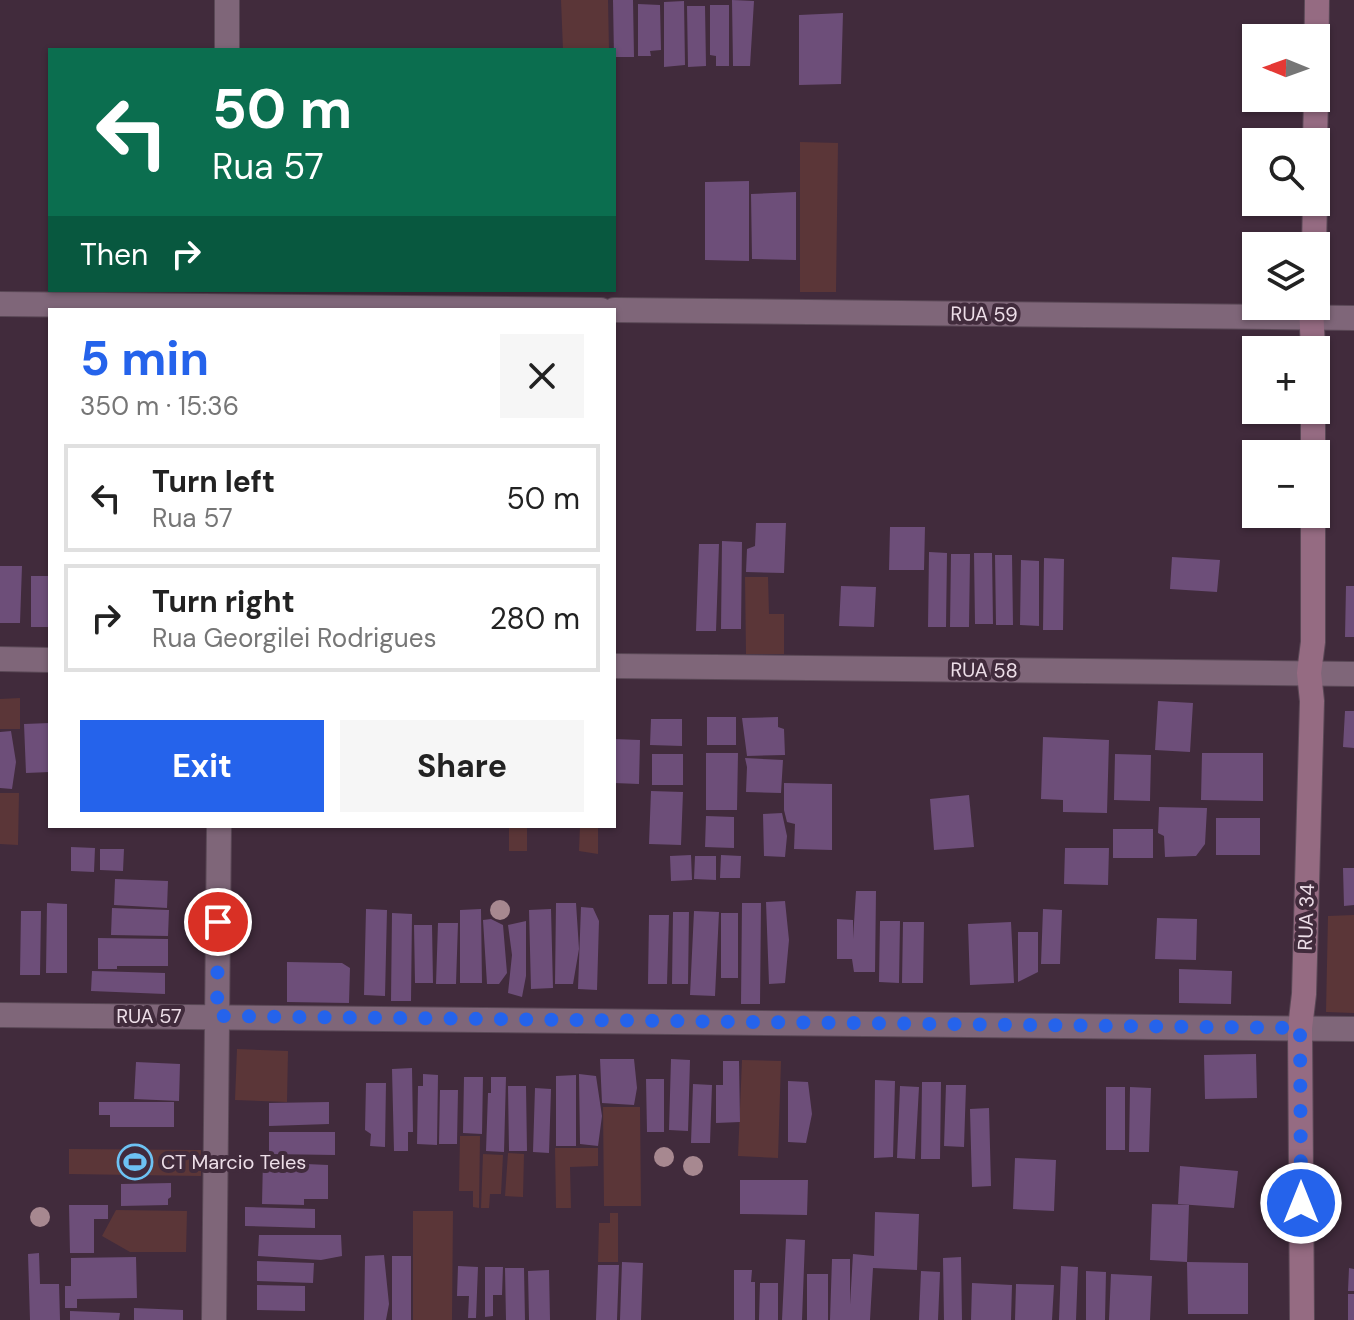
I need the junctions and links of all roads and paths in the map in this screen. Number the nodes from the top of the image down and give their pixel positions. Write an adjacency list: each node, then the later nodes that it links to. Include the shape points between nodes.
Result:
1 (227, 0): 4 (street)
2 (1317, 0): 3 (street)
3 (1317, 24)
4 (227, 48)
5 (224, 302): 6 (street); 7 (street)
6 (0, 304)
7 (507, 308)
8 (616, 310): 9 (street, RUA 59)
9 (1242, 312)
10 (1330, 315): 11 (street, RUA 59)
11 (1354, 318)
12 (1313, 528): 16 (street, RUA 34)
13 (0, 659): 14 (street)
14 (48, 660)
15 (616, 666): 16 (street, RUA 58)
16 (1309, 673): 17 (street, RUA 58); 21 (street, RUA 34)
17 (1354, 674)
18 (219, 828): 20 (street)
19 (0, 1015): 20 (street, RUA 57)
20 (217, 1016): 21 (street, RUA 57); 23 (street)
21 (1300, 1028): 22 (street, RUA 57); 24 (street, RUA 34)
22 (1354, 1029)
23 (214, 1320)
24 (1302, 1320)

